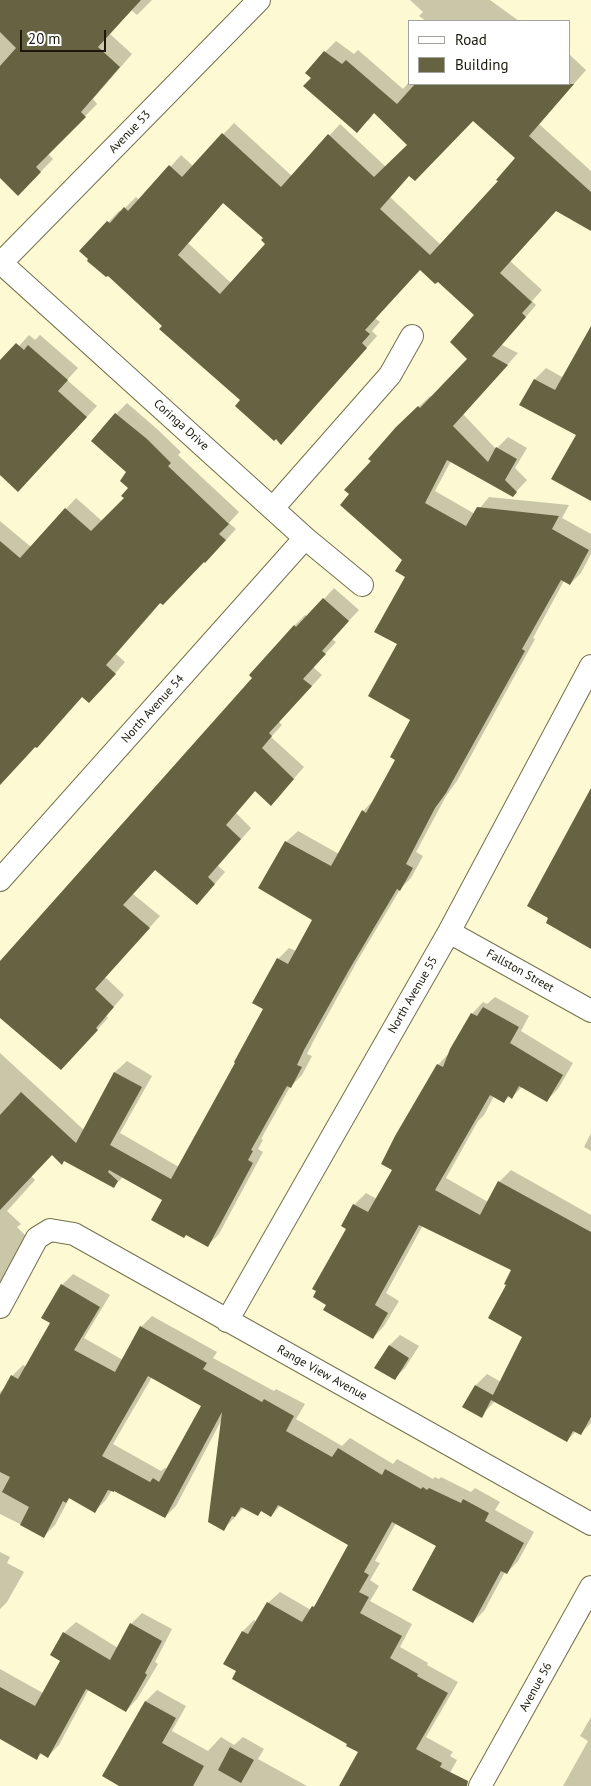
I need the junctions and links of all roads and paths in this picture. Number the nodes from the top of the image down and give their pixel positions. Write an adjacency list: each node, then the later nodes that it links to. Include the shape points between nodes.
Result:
1 (259, 0): 2 (street, Avenue 53)
2 (0, 263): 4 (street, Coringa Drive)
3 (412, 336): 4 (street, via 390,375)
4 (273, 508): 5 (street, Coringa Drive)
5 (305, 538): 6 (street, Coringa Drive); 8 (street, North Avenue 54)
6 (362, 586)
7 (591, 666): 9 (street, North Avenue 55)
8 (0, 880)
9 (449, 932): 10 (street, Fallston Street); 12 (street, North Avenue 55)
10 (591, 1011)
11 (0, 1307): 12 (street, Range View Avenue, via 37,1238 50,1230 74,1234)
12 (227, 1321): 13 (street, Range View Avenue)
13 (591, 1524)
14 (591, 1587): 15 (street, Avenue 56)
15 (480, 1786)

